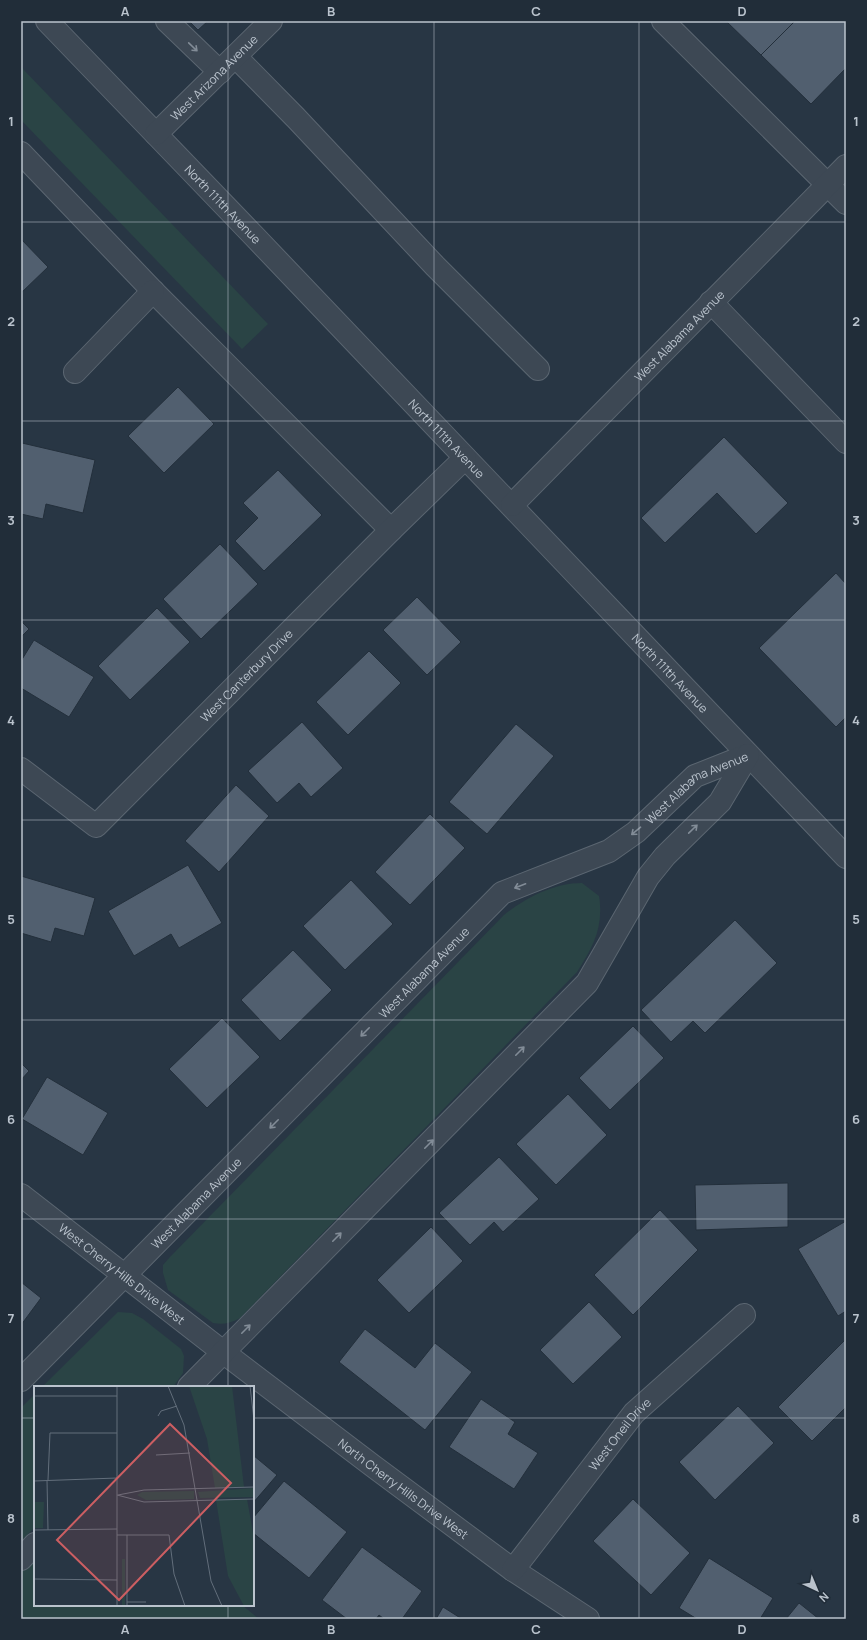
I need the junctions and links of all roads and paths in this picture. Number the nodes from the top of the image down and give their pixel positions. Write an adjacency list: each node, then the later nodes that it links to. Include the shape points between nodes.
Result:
1 (47, 21): 7 (street, North 111th Avenue)
2 (167, 21): 6 (street, one-way to 6)
3 (271, 21): 5 (street, West Arizona Avenue)
4 (663, 21): 10 (street)
5 (236, 57): 6 (street, West Arizona Avenue); 14 (street, via 435,266)
6 (220, 72): 7 (street, West Arizona Avenue)
7 (156, 134): 17 (street, North 111th Avenue)
8 (21, 153): 12 (street)
9 (846, 166): 10 (street, West Alabama Avenue)
10 (828, 184): 11 (street); 13 (street, West Alabama Avenue)
11 (846, 203)
12 (153, 291): 15 (street); 19 (street)
13 (712, 302): 16 (street); 18 (street, West Alabama Avenue)
14 (538, 369)
15 (75, 372)
16 (846, 442)
17 (465, 458): 18 (street, North 111th Avenue); 19 (street, West Canterbury Drive)
18 (512, 506): 20 (street, North 111th Avenue)
19 (391, 530): 21 (street, West Canterbury Drive, via 96,826)
20 (748, 755): 22 (street, North 111th Avenue); 24 (street, West Alabama Avenue, one-way to 24, via 695,776 636,832 609,852 502,893); 26 (street, West Alabama Avenue, one-way to 20, via 587,983 648,877 665,856 720,802)
21 (21, 769)
22 (846, 857)
23 (21, 1195): 24 (street, West Cherry Hills Drive West)
24 (125, 1276): 26 (street, West Cherry Hills Drive West); 27 (street, West Alabama Avenue)
25 (744, 1314): 31 (street, West Oneil Drive, via 634,1413)
26 (223, 1352): 28 (street, West Alabama Avenue); 31 (street, North Cherry Hills Drive West)
27 (21, 1380)
28 (190, 1386)
29 (34, 1545): 30 (street)
30 (21, 1559)
31 (513, 1570): 32 (street, North Cherry Hills Drive West)
32 (588, 1619)

